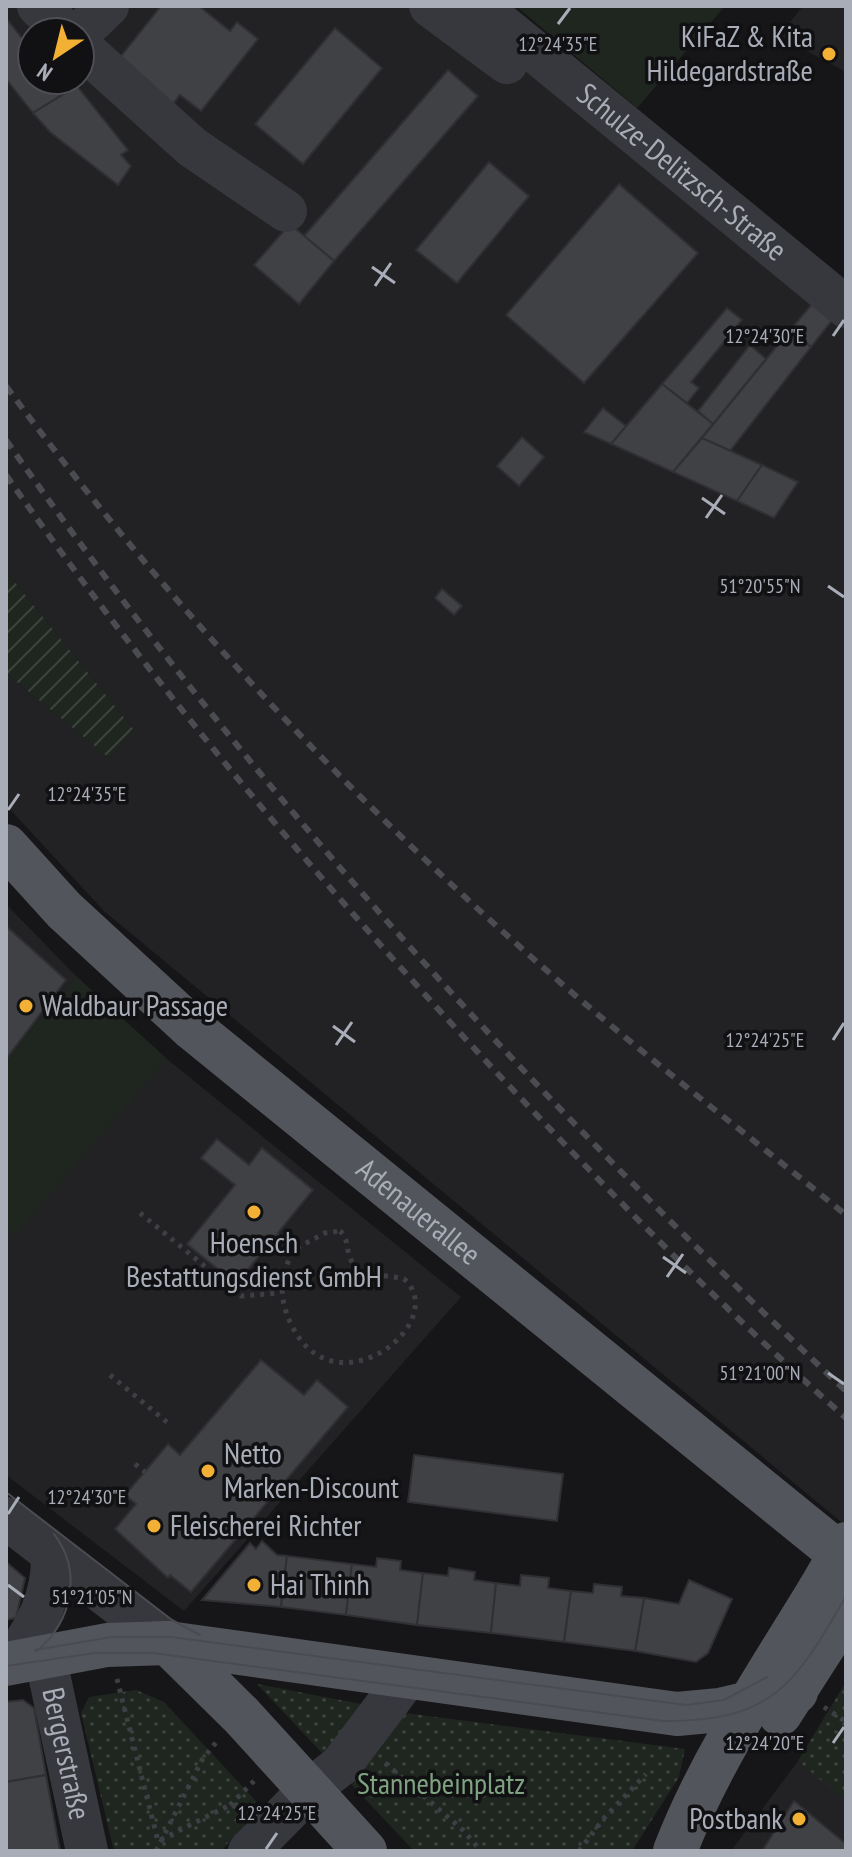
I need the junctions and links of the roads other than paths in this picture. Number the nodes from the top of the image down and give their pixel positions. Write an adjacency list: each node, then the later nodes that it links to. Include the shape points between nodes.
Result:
1 (430, 6): 4 (street, via 513,67)
2 (479, 6): 4 (street, Schulze-Delitzsch-Straße)
3 (96, 60): 5 (street, via 192,147)
4 (593, 99): 6 (street, Schulze-Delitzsch-Straße)
5 (286, 211)
6 (846, 306)
7 (6, 846): 11 (main road, Adenauerallee, via 64,910 193,1029)
8 (6, 1518): 10 (street)
9 (846, 1544): 11 (main road, bridge)
10 (52, 1554): 12 (street); 13 (street, via 50,1589)
11 (835, 1588): 15 (main road)
12 (168, 1643): 13 (main road, via 107,1645); 14 (main road); 16 (main road)
13 (21, 1661): 18 (street, Bergerstraße)
14 (408, 1676): 15 (main road, via 677,1714); 16 (street, via 334,1773)
15 (761, 1710): 20 (main road, via 689,1814); 21 (main road)
16 (309, 1790): 17 (street); 19 (main road)
17 (252, 1831)
18 (87, 1851)
19 (365, 1851)
20 (675, 1851)
21 (686, 1851)

